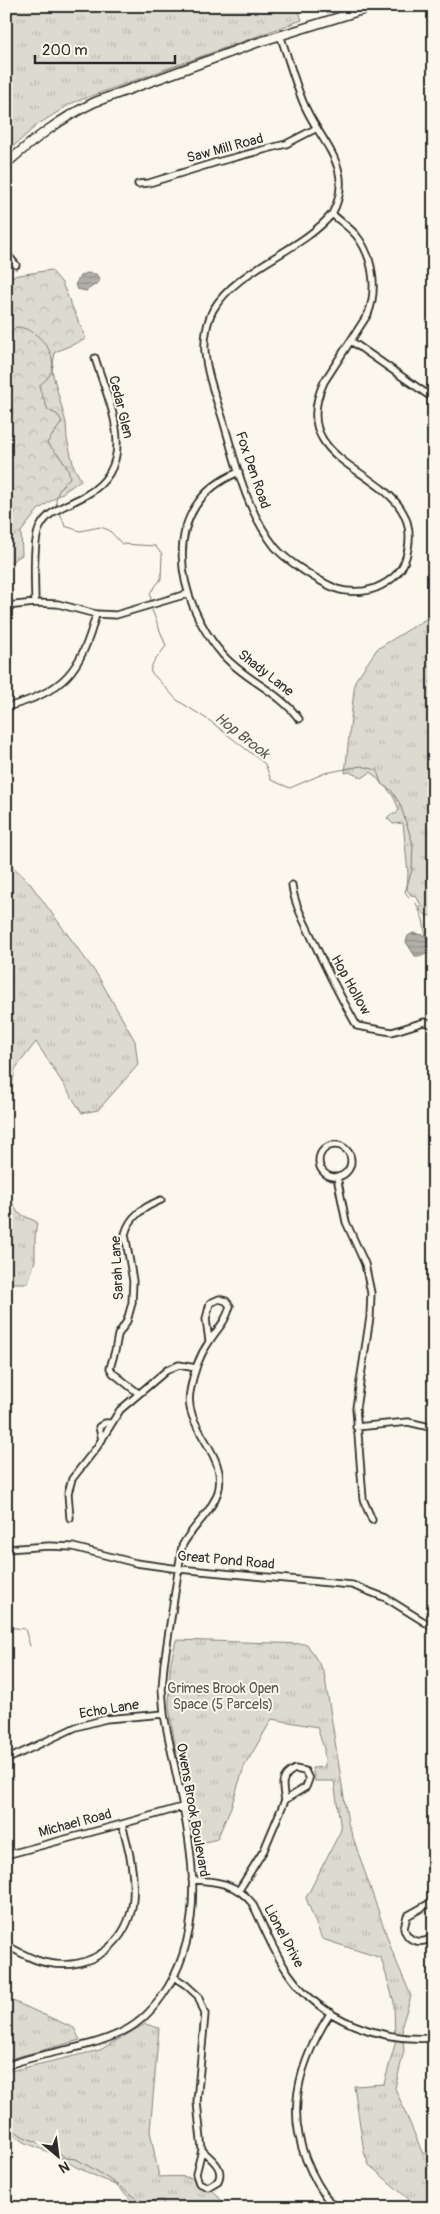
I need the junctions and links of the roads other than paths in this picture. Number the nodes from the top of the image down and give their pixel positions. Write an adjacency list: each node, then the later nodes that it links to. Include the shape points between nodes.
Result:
1 (375, 6): 2 (main road)
2 (353, 10): 3 (main road)
3 (280, 36): 4 (street, Fox Den Road, via 303,102); 5 (main road, via 94,102 48,128)
4 (316, 128): 6 (street, Saw Mill Road, via 286,144); 7 (street, Fox Den Road, via 340,168 339,198)
5 (6, 164)
6 (138, 184)
7 (332, 214): 10 (street, Fox Den Road, via 355,234 371,267 372,304); 13 (street, Fox Den Road, via 312,234 232,287 213,310 205,340 206,354)
8 (6, 253): 9 (street)
9 (16, 264)
10 (351, 341): 12 (street); 13 (street, Fox Den Road, via 318,394 316,416 319,431 334,453 391,493 408,516 411,542 400,570 382,586 372,590 350,592 322,581 276,549 256,517)
11 (95, 358): 15 (street, Cedar Glen, via 115,423 117,457 113,470 97,488 47,516 38,528)
12 (434, 399)
13 (239, 472): 14 (street, Shady Lane, via 208,489 188,521 182,572)
14 (187, 594): 17 (street, via 130,612); 19 (street, Shady Lane, via 223,655)
15 (35, 603): 16 (street); 17 (street, via 70,606)
16 (6, 606)
17 (96, 614): 18 (street, via 81,660 66,678 34,699)
18 (6, 707)
19 (299, 719)
20 (292, 885): 21 (street, Hop Hollow, via 293,896 306,926 357,1026 392,1032 424,1022)
21 (434, 1025)
22 (337, 1177): 22 (street, via 346,1173 351,1158 342,1147 331,1146 321,1154 319,1163 327,1175); 27 (street, via 346,1222 365,1264 371,1293 356,1397)
23 (161, 1200): 26 (street, Sarah Lane, via 141,1210 125,1234 133,1281 132,1303 110,1365 113,1374)
24 (209, 1341): 24 (street, Owens Brook Boulevard, via 227,1319 230,1306 226,1301 219,1299 210,1304 206,1326); 25 (street, Owens Brook Boulevard)
25 (196, 1368): 26 (street, via 182,1365 170,1368); 32 (street, Owens Brook Boulevard, via 189,1392 190,1411 215,1458 219,1484 211,1507 182,1546)
26 (138, 1394): 29 (street, via 120,1410 72,1480 68,1498)
27 (356, 1427): 28 (street, via 408,1422); 30 (street, via 363,1499)
28 (434, 1428)
29 (70, 1518)
30 (372, 1520)
31 (6, 1549): 32 (street, Great Pond Road, via 73,1547 136,1563)
32 (179, 1569): 33 (street, Great Pond Road, via 352,1585 386,1598); 34 (street, Owens Brook Boulevard, via 164,1664)
33 (434, 1628)
34 (164, 1714): 35 (street, Echo Lane, via 106,1720 76,1727); 37 (street, Owens Brook Boulevard)
35 (6, 1760)
36 (284, 1800): 36 (street, via 308,1784 304,1771 295,1769 285,1777 282,1782); 41 (street, via 264,1850)
37 (182, 1807): 38 (street, Michael Road); 40 (street, Owens Brook Boulevard)
38 (122, 1824): 39 (street, Michael Road); 45 (street, Michael Road, via 132,1867 133,1899 129,1920 114,1944 100,1956 66,1965 46,1963)
39 (6, 1855)
40 (192, 1880): 41 (street, via 226,1884); 46 (street, Owens Brook Boulevard, via 189,1928)
41 (239, 1890): 47 (street, Lionel Drive, via 252,1903 289,1975 306,1994)
42 (434, 1891): 43 (street)
43 (433, 1905): 44 (street, via 407,1916 404,1928 414,1941 428,1940)
44 (434, 1933)
45 (6, 1946)
46 (174, 1977): 49 (street, Owens Brook Boulevard, via 161,1998 136,2024 123,2032 101,2041); 50 (street, via 198,1996 205,2014 197,2102)
47 (331, 2012): 48 (street, Lionel Drive, via 380,2034); 53 (street, via 304,2062 297,2090 297,2116 307,2165)
48 (434, 2040)
49 (6, 2066)
50 (202, 2150): 50 (street, via 196,2178 208,2187 218,2181 220,2172)
51 (48, 2208): 52 (street, via 67,2204)
52 (80, 2208)
53 (334, 2208)

